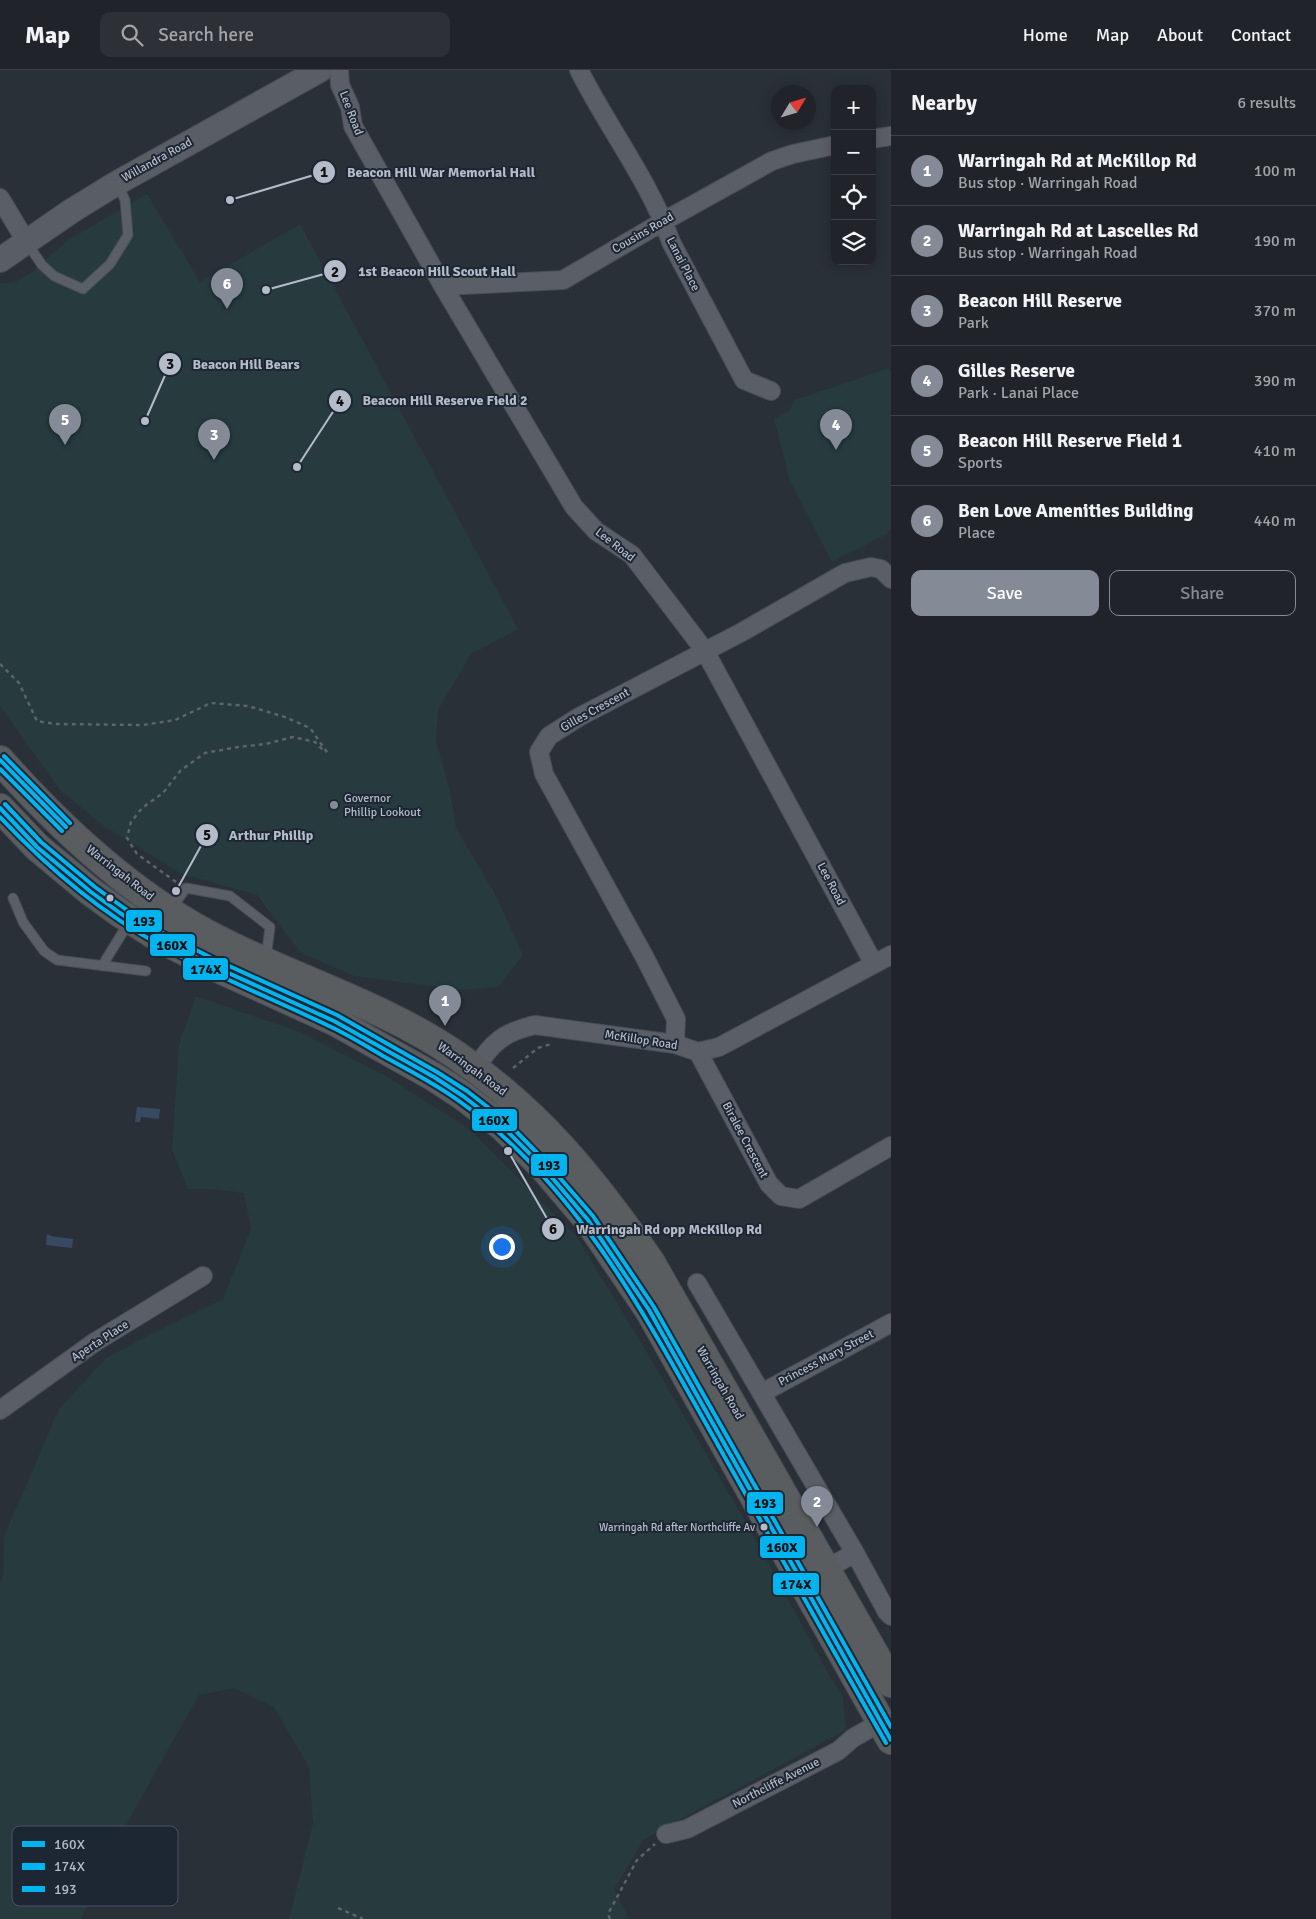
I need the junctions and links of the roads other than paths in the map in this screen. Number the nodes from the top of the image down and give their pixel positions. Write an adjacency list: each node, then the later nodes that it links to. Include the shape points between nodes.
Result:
1 (339, 70): 12 (street, Lee Road, via 340,85 350,107 353,126)
2 (579, 70): 9 (street, Lanai Place)
3 (306, 73): 7 (main road, Willandra Road)
4 (891, 136): 5 (street)
5 (876, 138)
6 (831, 146): 9 (street, Cousins Road, via 772,161)
7 (117, 183): 10 (main road, Willandra Road); 10 (lane, via 125,200 128,235 110,264 83,289 54,276)
8 (0, 198): 10 (street)
9 (664, 221): 12 (street, Cousins Road, via 563,280); 13 (street, Lanai Place, via 671,242 744,380)
10 (27, 243): 11 (main road, Willandra Road)
11 (0, 260)
12 (444, 286): 15 (street, Lee Road, via 574,507 596,531 632,556)
13 (771, 391)
14 (891, 579): 15 (street, Gilles Crescent, via 882,569 871,567 845,573)
15 (705, 651): 25 (street, Lee Road); 28 (street, Gilles Crescent, via 579,717 550,736 539,752 544,774 676,1019)
16 (0, 761): 21 (highway, Warringah Road, via 102,861)
17 (0, 808): 19 (highway, Warringah Road)
18 (0, 830): 19 (main road)
19 (37, 847): 22 (highway, Warringah Road, via 91,892)
20 (13, 898): 26 (lane, via 23,922 50,956 57,960)
21 (170, 911): 24 (highway, Warringah Road, via 216,939); 24 (lane, via 186,888 230,896 270,927)
22 (130, 919): 26 (lane); 31 (highway, Warringah Road, via 212,966 334,1021)
23 (891, 954): 25 (street)
24 (266, 963): 30 (highway, Warringah Road, via 386,1014)
25 (874, 964): 29 (street, via 719,1047)
26 (102, 966): 27 (lane)
27 (146, 971)
28 (675, 1044): 29 (street, McKillop Road); 30 (street, McKillop Road, via 535,1025 514,1030 499,1039)
29 (698, 1052): 32 (street, Biralee Crescent, via 769,1184 781,1196 799,1199)
30 (475, 1069): 31 (highway, McKillop Road); 39 (highway, Warringah Road, via 542,1125 575,1161 650,1261)
31 (460, 1094): 42 (highway, Warringah Road, via 503,1127 543,1167 588,1220 649,1310)
32 (891, 1146)
33 (203, 1276): 37 (street, Aperta Place, via 96,1342)
34 (697, 1283): 36 (street)
35 (891, 1323): 36 (street, Princess Mary Street)
36 (762, 1393): 38 (street)
37 (0, 1410)
38 (854, 1553): 39 (street); 40 (street)
39 (826, 1569): 41 (highway, Warringah Road)
40 (891, 1616)
41 (891, 1683)
42 (886, 1731): 43 (street, Northcliffe Avenue, via 853,1738 838,1751 687,1828)
43 (666, 1834)

